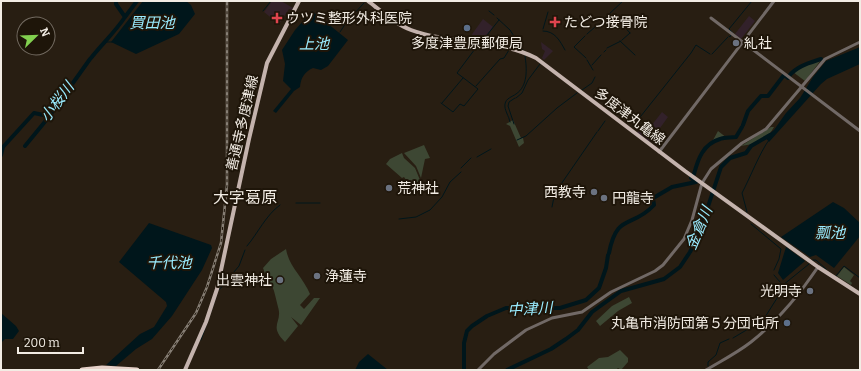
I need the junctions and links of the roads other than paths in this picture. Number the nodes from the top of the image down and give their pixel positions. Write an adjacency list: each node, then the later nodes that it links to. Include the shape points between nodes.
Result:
1 (299, 1): 15 (main road, 善通寺多度津線, via 267,63 217,289)
2 (368, 1): 9 (main road, 多度津丸亀線, via 410,30 509,47 536,58)
3 (774, 1): 5 (street)
4 (711, 18): 5 (street)
5 (742, 41): 7 (street); 9 (street)
6 (860, 42): 7 (street, via 826,57)
7 (802, 87): 8 (street); 10 (street, via 766,129 736,148 712,169)
8 (860, 131)
9 (659, 152): 10 (main road, 多度津丸亀線)
10 (702, 183): 11 (main road, 多度津丸亀線); 16 (street, via 695,213 684,239 663,265 611,292 582,312 552,318 522,332)
11 (818, 267): 12 (main road, 多度津丸亀線); 17 (street, via 790,305 771,325 750,343)
12 (860, 294)
13 (82, 370): 14 (highway)
14 (137, 370)
15 (185, 370)
16 (478, 370)
17 (706, 370)

